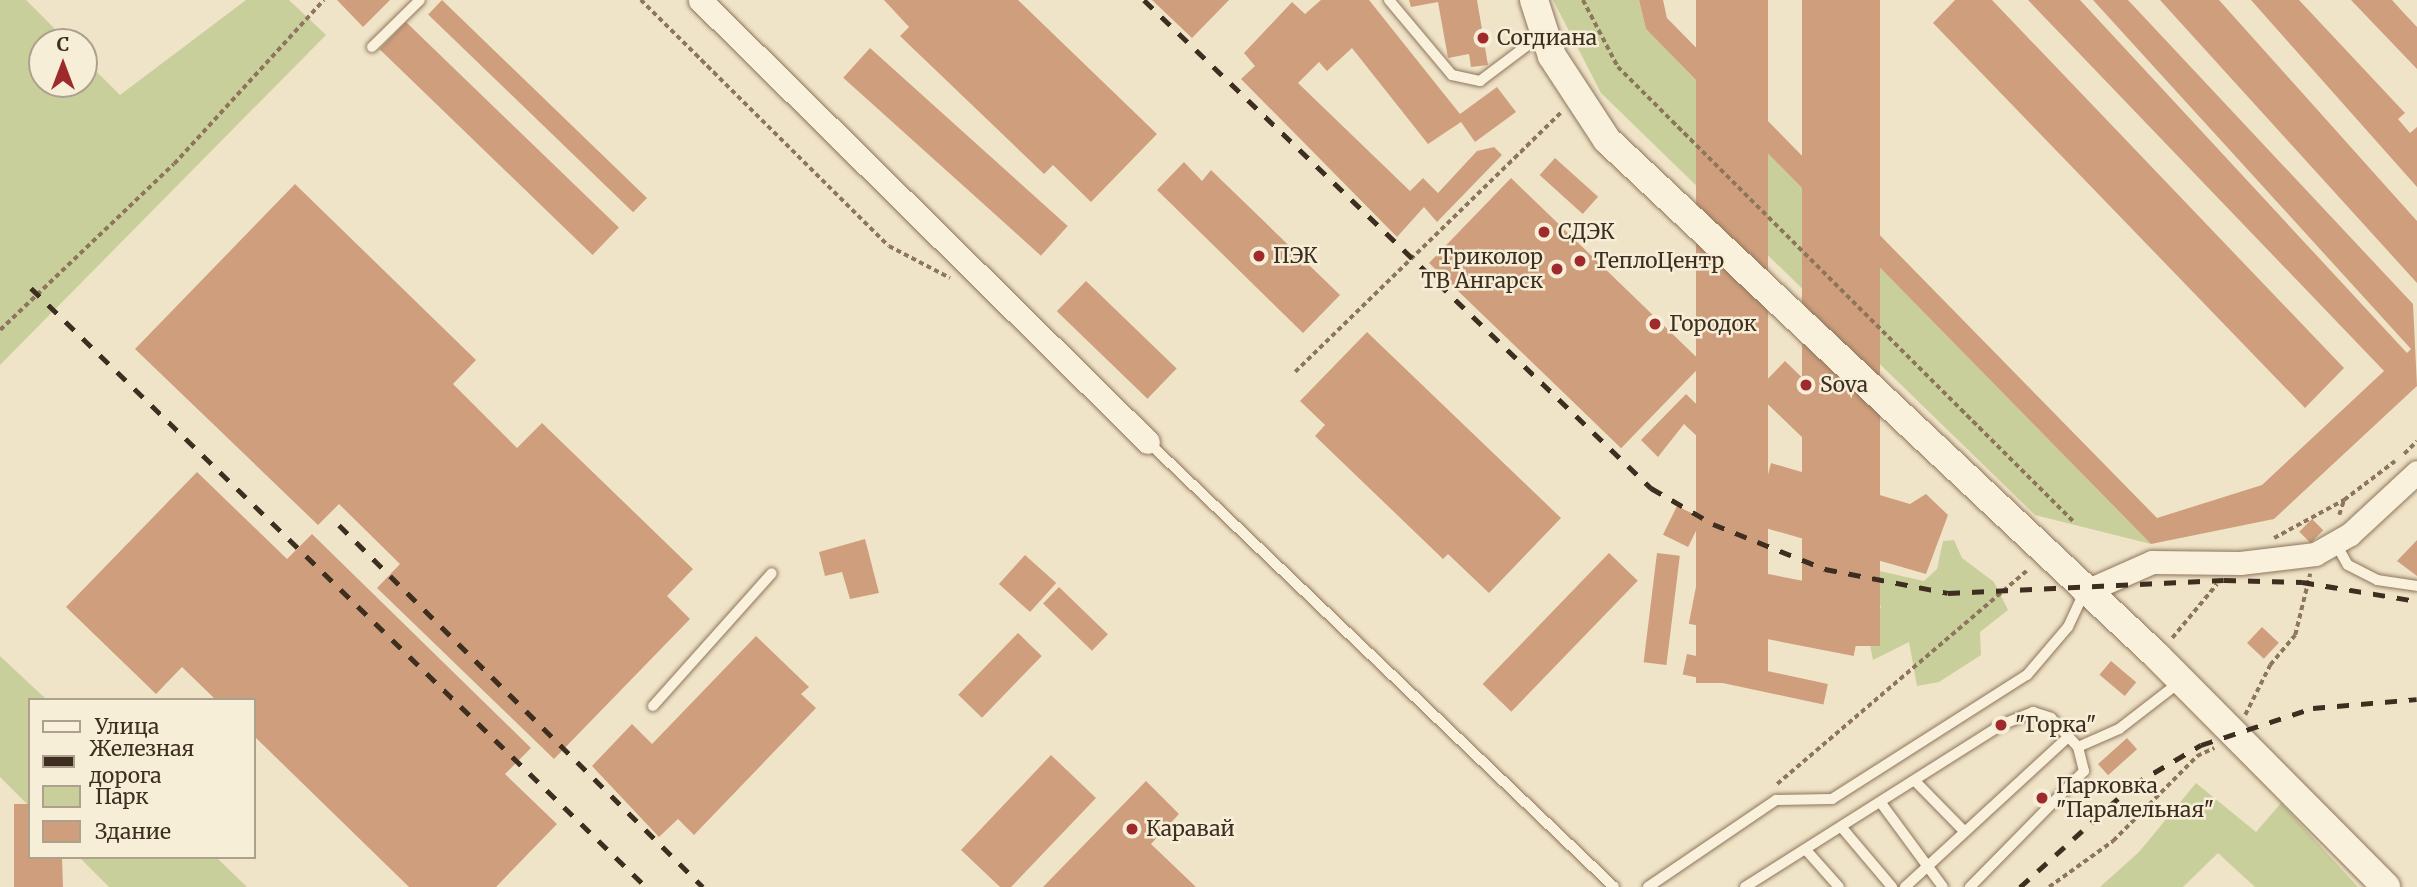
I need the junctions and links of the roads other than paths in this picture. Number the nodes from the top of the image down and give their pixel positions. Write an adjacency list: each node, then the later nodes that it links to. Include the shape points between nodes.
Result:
1 (420, 0): 6 (lane)
2 (700, 0): 7 (street)
3 (1389, 0): 5 (lane, via 1452,75 1480,81)
4 (1534, 0): 5 (street)
5 (1541, 35): 12 (street, via 1576,98 1607,140)
6 (372, 47)
7 (1148, 442): 23 (lane)
8 (2417, 472): 9 (street)
9 (2336, 533): 11 (lane, via 2348,565 2377,580); 12 (street, via 2315,554 2240,563 2152,562)
10 (772, 573): 14 (lane)
11 (2417, 586)
12 (2084, 592): 13 (street); 24 (lane, via 2068,627 2027,675 1832,799 1776,800)
13 (2183, 681): 16 (lane, via 2119,729); 31 (street)
14 (653, 706)
15 (2067, 738): 16 (lane); 17 (lane, via 2051,718 2034,712); 20 (lane)
16 (2078, 747): 30 (lane, via 2084,771 2079,781)
17 (1915, 781): 18 (lane); 20 (lane)
18 (1881, 803): 19 (lane); 22 (lane)
19 (1843, 829): 21 (lane); 27 (lane)
20 (1965, 832): 22 (lane)
21 (1807, 850): 25 (lane); 26 (lane)
22 (1925, 867): 28 (lane); 29 (lane)
23 (1614, 887)
24 (1648, 887)
25 (1745, 887)
26 (1839, 887)
27 (1892, 887)
28 (1905, 887)
29 (1944, 887)
30 (1970, 887)
31 (2386, 887)

